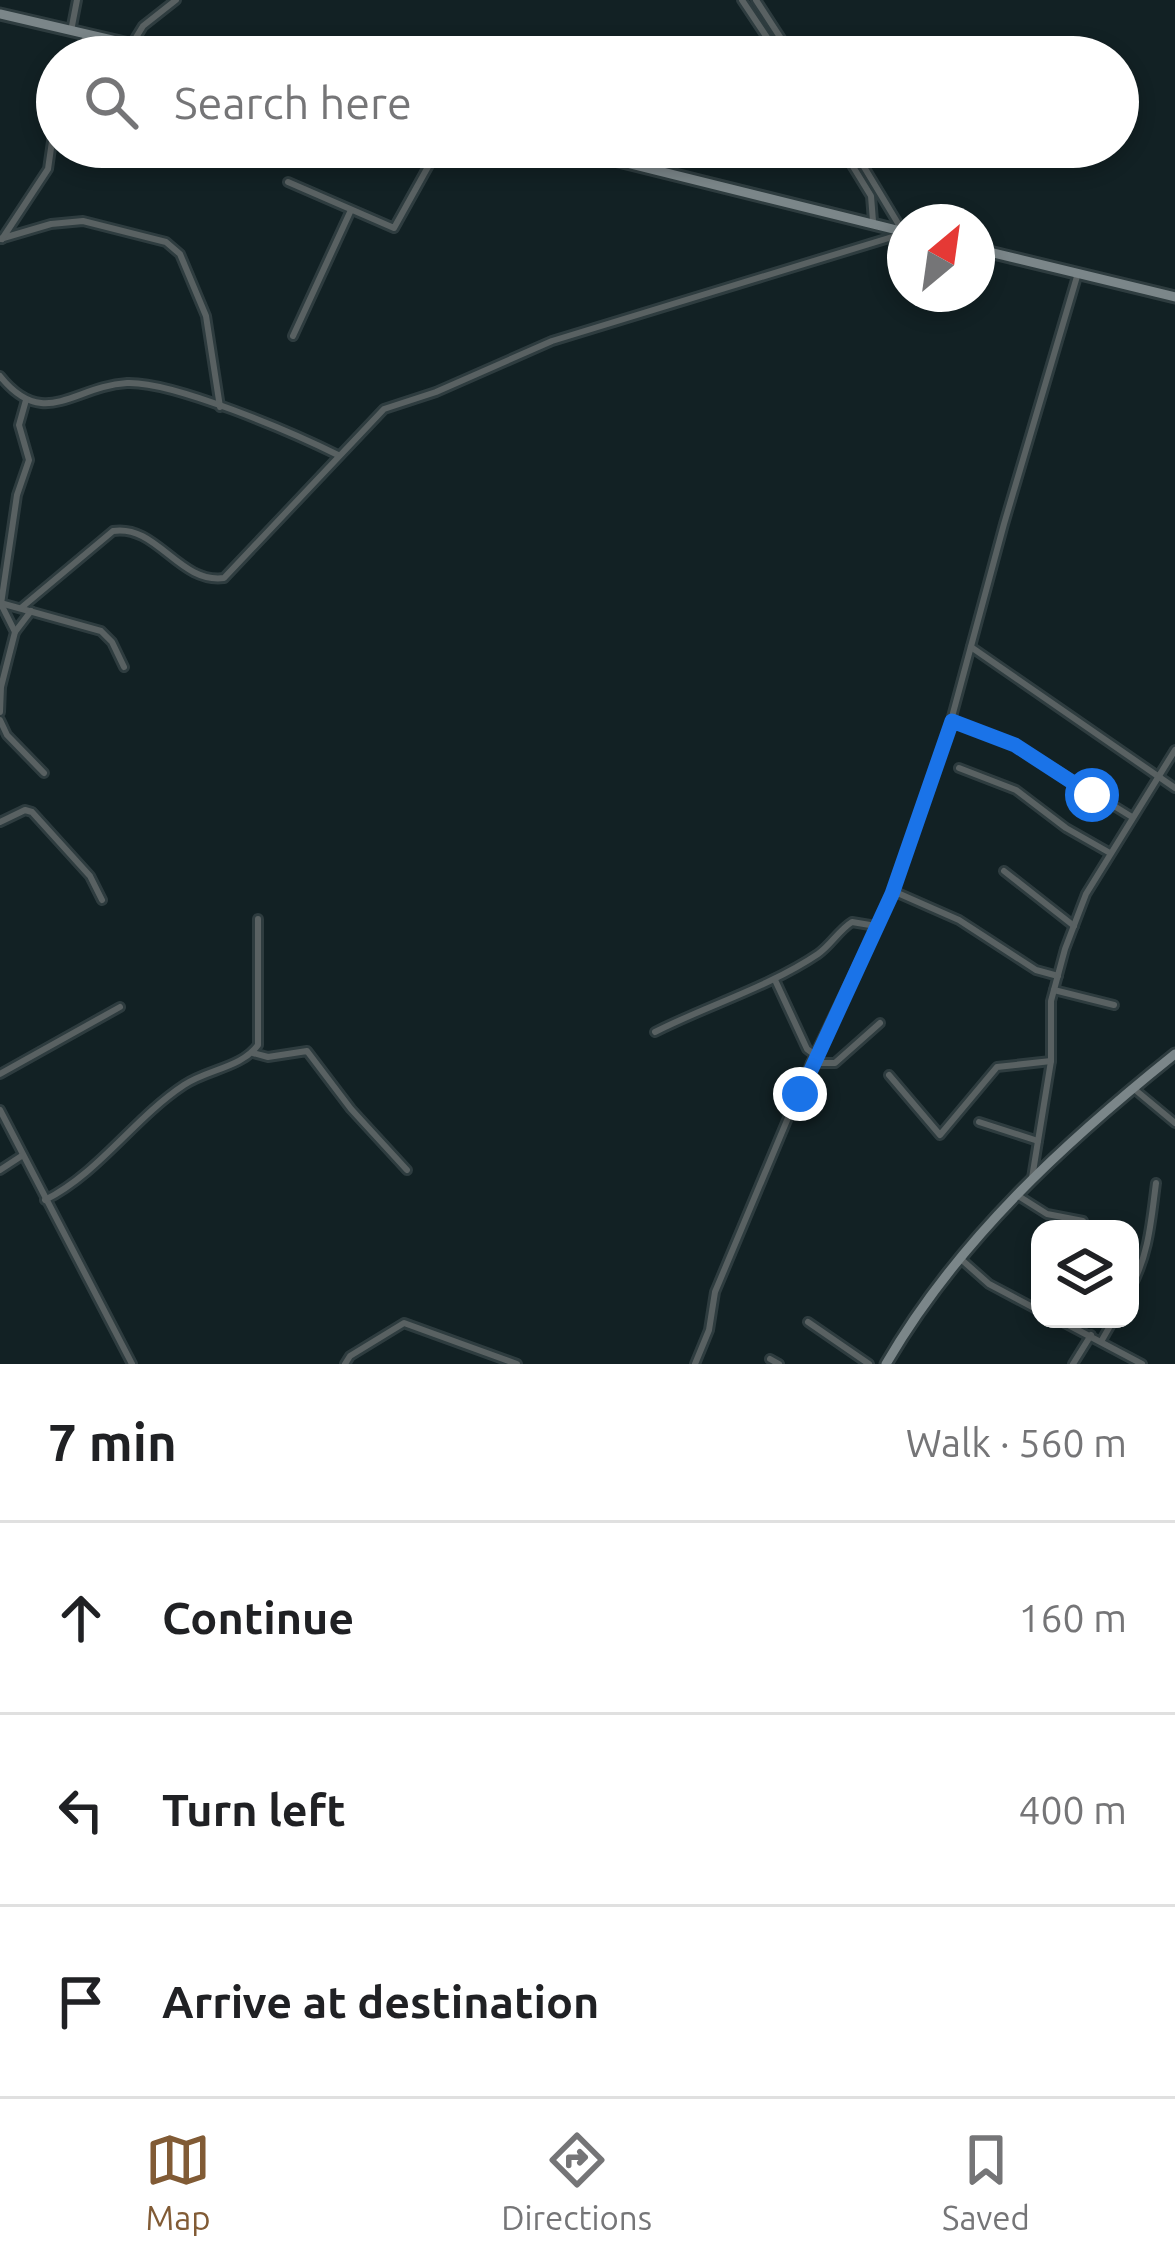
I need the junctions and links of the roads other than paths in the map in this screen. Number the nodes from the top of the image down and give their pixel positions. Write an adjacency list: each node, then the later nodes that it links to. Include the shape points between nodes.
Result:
1 (77, 0): 6 (street)
2 (176, 0): 9 (street)
3 (742, 0): 10 (street)
4 (756, 0): 11 (street)
5 (0, 14): 6 (main road)
6 (71, 31): 7 (main road)
7 (87, 35): 8 (main road)
8 (92, 36)
9 (137, 36)
10 (766, 36)
11 (780, 36)
12 (48, 168): 23 (street)
13 (427, 168): 19 (street, via 394,228)
14 (650, 168): 20 (main road)
15 (854, 168): 20 (street, via 871,196)
16 (865, 168): 18 (street)
17 (288, 182): 19 (street)
18 (887, 204)
19 (351, 210): 27 (street)
20 (873, 221): 21 (main road)
21 (887, 226)
22 (887, 237): 31 (street, via 552,341 383,409)
23 (1, 240): 30 (street, via 83,221 166,242 180,254 206,316)
24 (995, 253): 25 (main road)
25 (1078, 273): 26 (main road); 36 (street)
26 (1175, 297)
27 (293, 336)
28 (0, 376): 29 (street)
29 (26, 400): 30 (street, via 56,404 123,383); 32 (street, via 19,425 29,460)
30 (220, 407): 31 (street)
31 (338, 455): 33 (street, via 224,578 198,578 124,529)
32 (1, 603): 33 (street); 35 (street)
33 (21, 608): 34 (street)
34 (31, 611): 35 (street); 37 (street, via 101,631)
35 (15, 632): 38 (street)
36 (971, 647): 39 (street); 43 (street)
37 (124, 667)
38 (0, 716): 42 (street, via 7,735)
39 (952, 721): 45 (street, via 1015,745); 49 (street)
40 (1175, 750): 43 (street)
41 (959, 768): 47 (street, via 1016,790)
42 (44, 772)
43 (1158, 775): 44 (street); 45 (street)
44 (1175, 788)
45 (1132, 817): 47 (street)
46 (1, 819): 50 (street, via 32,812)
47 (1110, 854): 53 (street)
48 (1004, 871): 53 (street)
49 (893, 891): 52 (street); 54 (street)
50 (102, 900)
51 (258, 919): 61 (street)
52 (876, 926): 55 (street, via 852,922 821,952); 63 (street)
53 (1073, 926): 54 (street)
54 (1058, 976): 56 (street)
55 (774, 978): 60 (street); 63 (street)
56 (1054, 990): 57 (street); 64 (street)
57 (1114, 1005)
58 (120, 1006): 65 (street)
59 (880, 1023): 63 (street, via 835,1064)
60 (655, 1031)
61 (253, 1053): 74 (street, via 307,1052); 78 (street, via 189,1081 70,1188)
62 (1175, 1054): 67 (main road)
63 (813, 1059): 91 (street, via 716,1292)
64 (1051, 1061): 66 (street, via 997,1067 940,1135); 71 (street)
65 (0, 1074)
66 (889, 1075)
67 (1132, 1088): 70 (street); 75 (main road)
68 (0, 1110): 72 (street)
69 (979, 1122): 71 (street)
70 (1175, 1123)
71 (1038, 1142): 75 (street)
72 (23, 1155): 73 (street); 78 (street)
73 (0, 1170)
74 (407, 1170)
75 (1031, 1181): 77 (main road)
76 (1156, 1183): 81 (street)
77 (1017, 1195): 79 (street, via 1047,1214); 80 (main road)
78 (45, 1200): 89 (street)
79 (1078, 1220)
80 (959, 1257): 82 (street); 93 (main road)
81 (1139, 1273)
82 (1031, 1305)
83 (808, 1322): 92 (street)
84 (1076, 1328): 86 (street)
85 (1109, 1328): 87 (street)
86 (1091, 1335): 87 (street); 94 (street)
87 (1102, 1340): 95 (street)
88 (343, 1363): 90 (street, via 404,1323)
89 (132, 1364)
90 (517, 1364)
91 (695, 1364)
92 (868, 1364)
93 (886, 1364)
94 (1072, 1364)
95 (1142, 1364)

